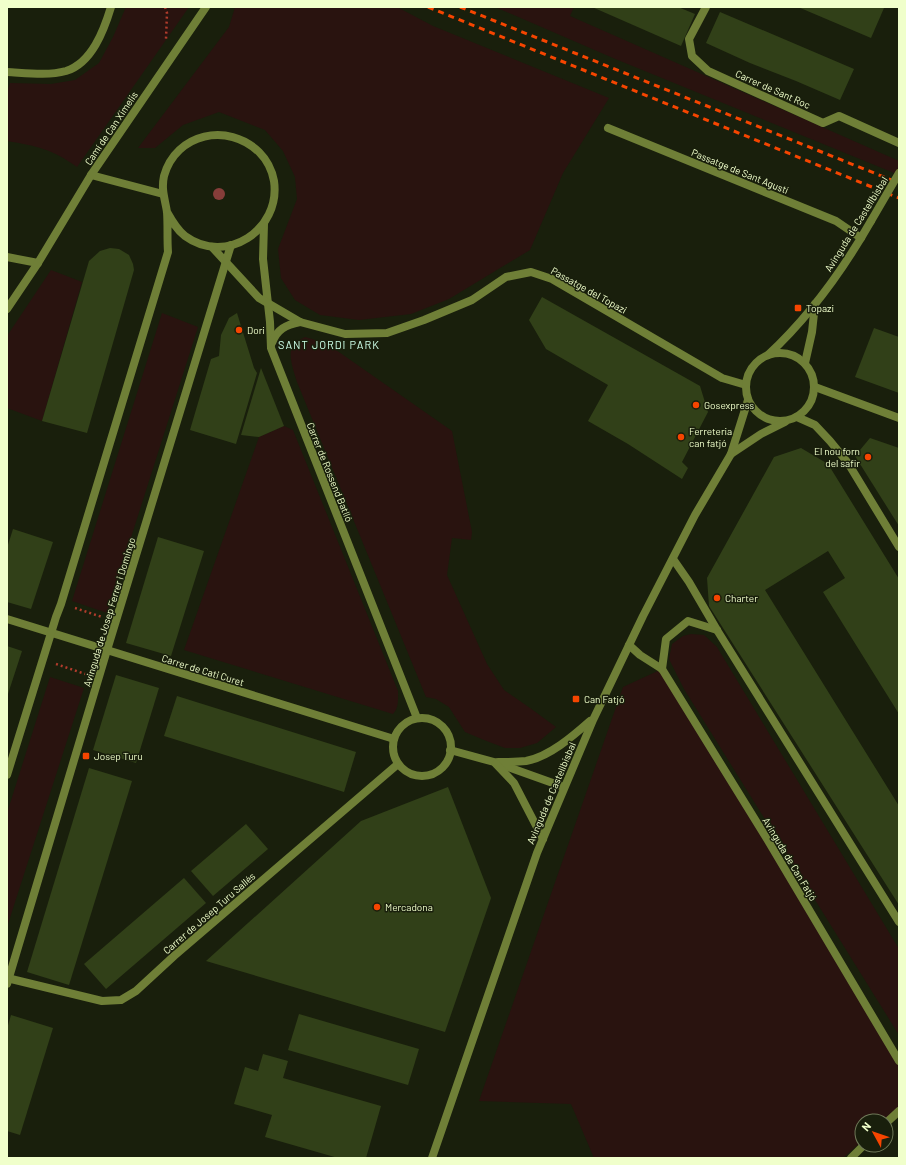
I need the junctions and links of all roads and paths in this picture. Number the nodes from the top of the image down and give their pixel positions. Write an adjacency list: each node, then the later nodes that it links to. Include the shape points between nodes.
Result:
1 (111, 7): 4 (street, via 102,32 85,59 76,66 66,71 48,73)
2 (206, 7): 8 (street, Camí de Can Ximelis)
3 (706, 7): 6 (street, Carrer de Sant Roc, via 689,39 692,56 708,71 823,123 839,116)
4 (7, 72)
5 (608, 128): 12 (street, Passatge de Sant Agustí, via 836,221)
6 (899, 143)
7 (899, 173): 12 (street, Avinguda de Castellbisbal, bridge)
8 (91, 175): 9 (street); 17 (street, Camí de Can Ximelis)
9 (163, 194): 10 (street); 11 (street, via 164,176 172,160 184,147 200,138 217,134 235,137 251,144 264,157 272,173 275,190 272,208)
10 (166, 212): 14 (street, via 185,236); 34 (street, via 168,252)
11 (264, 224): 13 (street, via 244,241); 18 (street, Carrer de Rossend Batlló, via 263,259)
12 (861, 238): 19 (street, Avinguda de Castellbisbal)
13 (231, 245): 14 (street); 16 (street, Avinguda de Josep Ferrer i Domingo)
14 (212, 247): 16 (street, Passatge del Topazi)
15 (7, 257): 17 (street)
16 (226, 262): 18 (street, Passatge del Topazi); 36 (street, Avinguda de Josep Ferrer i Domingo)
17 (38, 263): 20 (street, Camí de Can Ximelis)
18 (268, 304): 21 (street, Passatge del Topazi); 22 (street, Carrer de Rossend Batlló)
19 (815, 304): 23 (street, Avinguda de Castellbisbal); 24 (street)
20 (7, 309)
21 (300, 322): 22 (street, via 280,329); 25 (street, Passatge del Topazi, via 345,334 386,333 472,300 506,277 531,272 552,279 722,378)
22 (270, 348): 44 (street, Carrer de Rossend Batlló)
23 (767, 355): 24 (street, via 784,352 796,356); 25 (street, via 757,361 749,373)
24 (805, 363): 26 (street, via 813,375)
25 (746, 384): 27 (street)
26 (815, 387): 28 (street, via 810,405); 29 (street)
27 (748, 400): 30 (street, via 754,410 764,418); 31 (street, Avinguda de Castellbisbal)
28 (798, 417): 30 (street); 32 (street, via 815,426 844,458)
29 (899, 418)
30 (787, 421): 31 (street, Avinguda de Castellbisbal)
31 (730, 454): 33 (street, Avinguda de Castellbisbal, via 695,514)
32 (899, 547)
33 (673, 559): 37 (street); 39 (street, Avinguda de Castellbisbal)
34 (61, 604): 36 (path); 38 (street)
35 (7, 619): 38 (street, Carrer de Cati Curet)
36 (116, 622): 40 (street, Avinguda de Josep Ferrer i Domingo)
37 (717, 630): 42 (street, via 688,620 666,639); 53 (street)
38 (51, 633): 40 (street, Carrer de Cati Curet); 41 (street)
39 (629, 645): 42 (street, Avinguda de Can Fatjó, via 642,657); 45 (street, Avinguda de Castellbisbal)
40 (107, 650): 43 (street, Avinguda de Josep Ferrer i Domingo); 46 (street, Carrer de Cati Curet)
41 (42, 660): 43 (path); 50 (street)
42 (662, 669): 55 (street, Avinguda de Can Fatjó)
43 (99, 678): 54 (street, Avinguda de Josep Ferrer i Domingo)
44 (417, 718): 46 (street, via 402,725); 47 (street, via 426,718 442,726 450,741)
45 (593, 720): 48 (street, via 544,755 527,761); 51 (street, Avinguda de Castellbisbal)
46 (394, 739): 49 (street, via 394,752)
47 (450, 750): 48 (street); 49 (street, via 444,766 429,775 412,774)
48 (494, 762): 51 (street); 52 (street, via 514,783)
49 (398, 764): 54 (street, Carrer de Josep Turu Sallés, via 136,991 121,1000 102,1001)
50 (7, 775)
51 (564, 787): 52 (street, Avinguda de Castellbisbal)
52 (543, 839): 56 (street, Avinguda de Castellbisbal)
53 (899, 922)
54 (8, 980)
55 (899, 1061)
56 (432, 1158)

